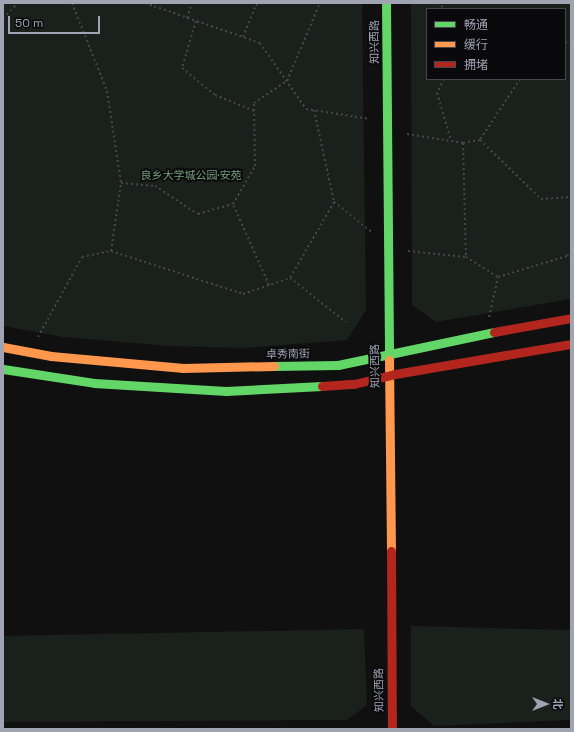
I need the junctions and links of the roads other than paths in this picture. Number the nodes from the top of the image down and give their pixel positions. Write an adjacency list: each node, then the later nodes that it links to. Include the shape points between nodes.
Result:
1 (386, 3): 5 (street, 知兴西路)
2 (571, 318): 5 (street, 卓秀南街)
3 (571, 344): 7 (street)
4 (3, 348): 5 (street, 卓秀南街, via 51,356 183,368 338,365)
5 (386, 354): 7 (street, 知兴西路)
6 (3, 369): 7 (street, via 94,383 226,391 354,384)
7 (388, 376): 8 (street, 知兴西路)
8 (392, 729)

